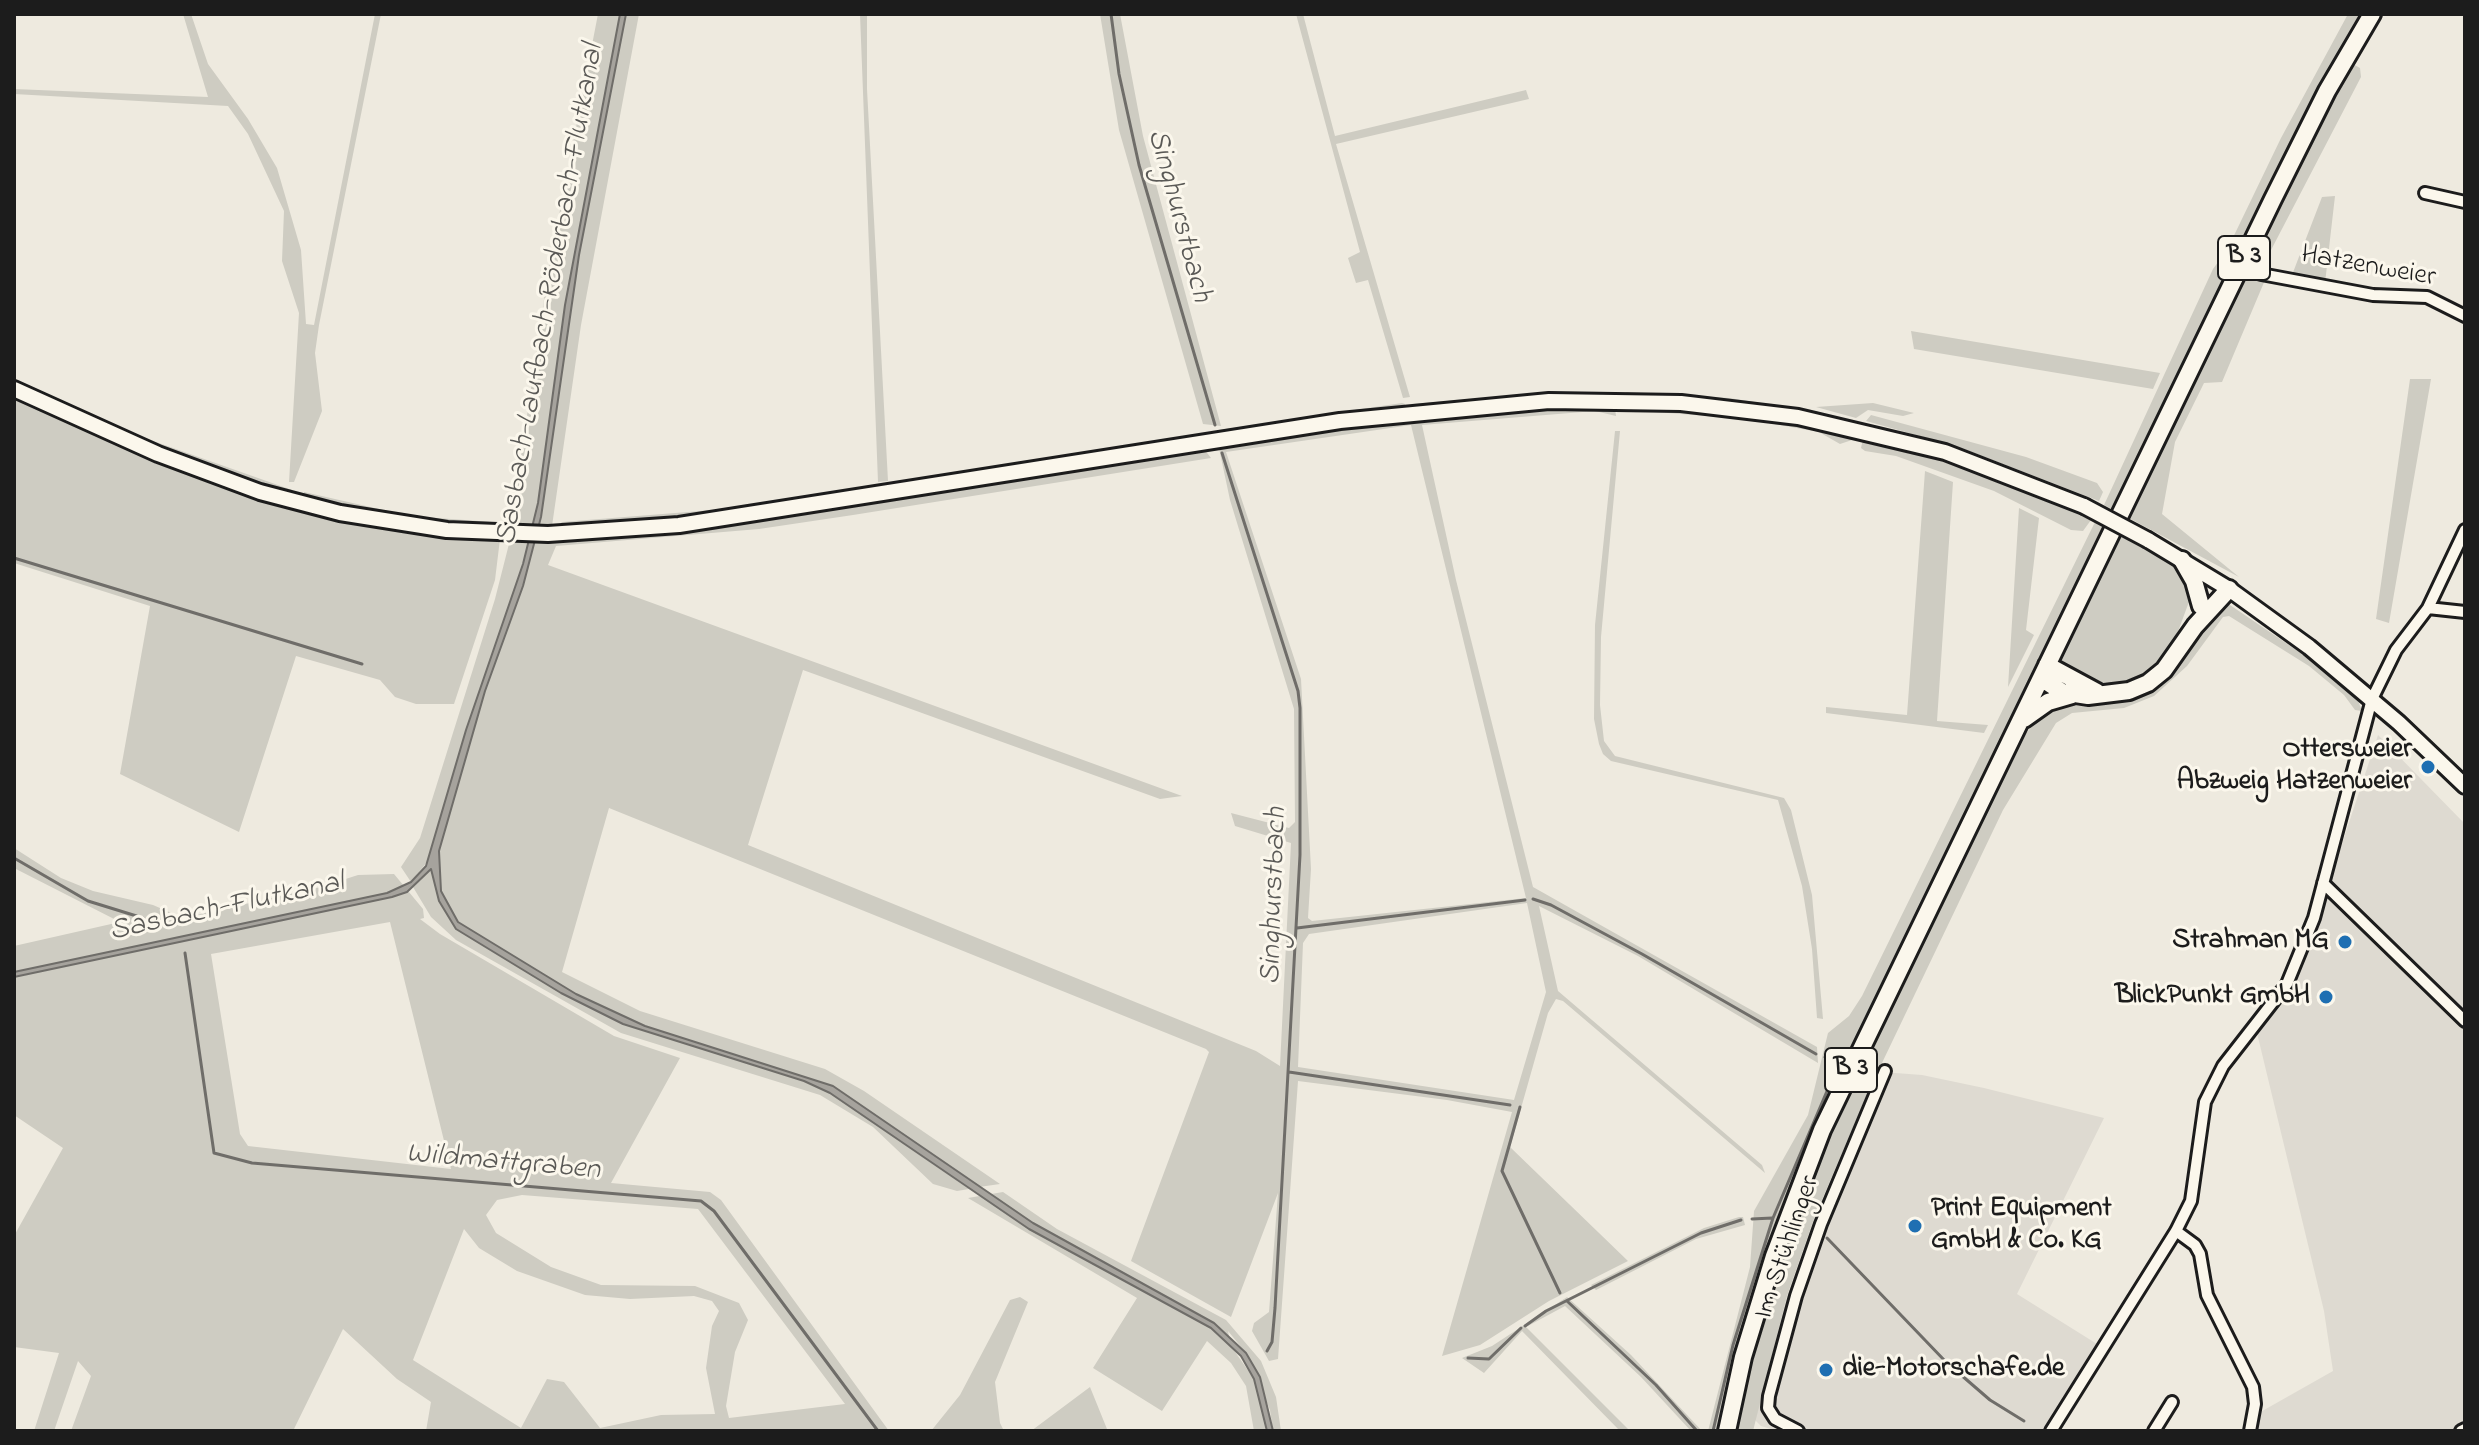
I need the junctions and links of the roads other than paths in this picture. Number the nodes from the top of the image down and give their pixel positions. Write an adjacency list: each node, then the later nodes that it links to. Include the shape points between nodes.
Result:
1 (2372, 14): 14 (main road, B 3, via 2280,185)
2 (2425, 193): 3 (street)
3 (2465, 202)
4 (2261, 274): 5 (street, Hatzenweier, via 2373,295 2427,297)
5 (2465, 316)
6 (14, 389): 8 (street, bridge, via 158,454 295,503 393,523 548,534 741,517 1340,421 1549,401 1681,403 1859,428 1985,465 2084,506)
7 (2465, 530): 11 (street)
8 (2182, 560): 9 (street); 10 (main road)
9 (2225, 587): 10 (main road); 13 (main road); 17 (street)
10 (2201, 606): 13 (main road)
11 (2428, 608): 12 (street); 17 (street, via 2396,650)
12 (2465, 612)
13 (2195, 626): 15 (main road, via 2164,670 2148,683)
14 (2044, 672): 15 (main road); 16 (main road); 18 (main road, B 3)
15 (2106, 694): 16 (main road)
16 (2072, 695): 18 (main road, via 2039,707)
17 (2372, 699): 19 (street); 20 (street)
18 (2017, 725): 26 (main road, B 3, via 1822,1130 1774,1256)
19 (2465, 786)
20 (2323, 883): 21 (street); 23 (street, via 2287,984 2223,1066 2205,1102 2191,1201)
21 (2465, 1021)
22 (1885, 1071): 27 (street, Im Stühlinger, via 1821,1224 1772,1381 1768,1408 1775,1419)
23 (2176, 1231): 25 (street); 29 (street, via 2200,1254 2207,1295 2253,1387)
24 (2172, 1402): 28 (street)
25 (2052, 1430)
26 (1727, 1431)
27 (1798, 1431)
28 (2154, 1431)
29 (2250, 1431)

